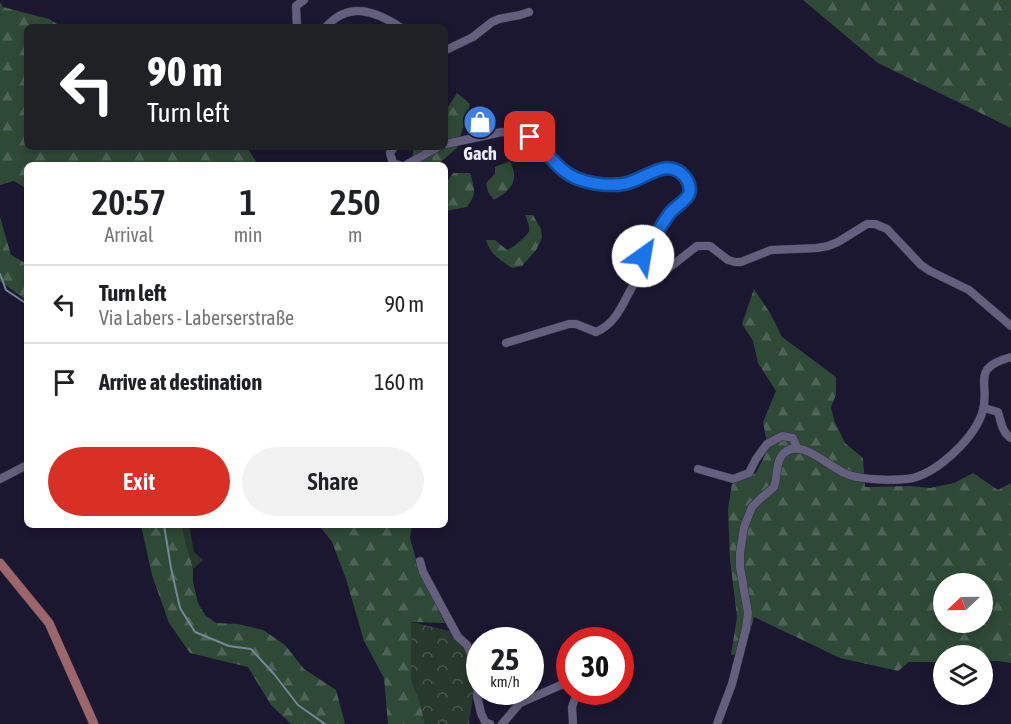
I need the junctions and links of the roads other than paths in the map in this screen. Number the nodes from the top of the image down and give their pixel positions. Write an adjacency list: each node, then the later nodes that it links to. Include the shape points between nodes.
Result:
1 (304, 0): 2 (street)
2 (294, 3): 4 (street)
3 (528, 12): 7 (street, via 492,22)
4 (297, 24)
5 (329, 24): 6 (street, via 338,16 356,11 372,13)
6 (395, 24)
7 (448, 49)
8 (448, 144): 11 (street, via 513,132 530,137 572,176 607,184 627,183 666,167 677,169 685,176 690,190 643,256)
9 (433, 150): 10 (street)
10 (411, 162)
11 (644, 270): 12 (street, via 648,275 662,274 697,246 710,246 728,260 741,262 771,250 828,246 867,224 875,224 887,229 921,265 969,290); 13 (street, via 620,311 597,332 569,324)
12 (1011, 326)
13 (506, 344)
14 (1011, 357): 15 (street, via 995,362 985,374)
15 (984, 408): 16 (street, via 998,412); 17 (street, via 951,456 929,472 911,478 851,476)
16 (1011, 438)
17 (797, 448): 19 (street, via 793,438 782,436 767,444 749,473 733,479); 29 (street, via 782,455 774,488 752,507 744,527 740,567 747,619 732,684)
18 (24, 467): 20 (street)
19 (698, 469)
20 (0, 479)
21 (420, 561): 26 (street, via 436,598 479,673 477,696 485,722)
22 (0, 564): 25 (main road, via 49,623)
23 (556, 687): 27 (street, via 520,703)
24 (573, 705): 28 (street)
25 (94, 724)
26 (490, 724)
27 (502, 724)
28 (573, 724)
29 (717, 724)

